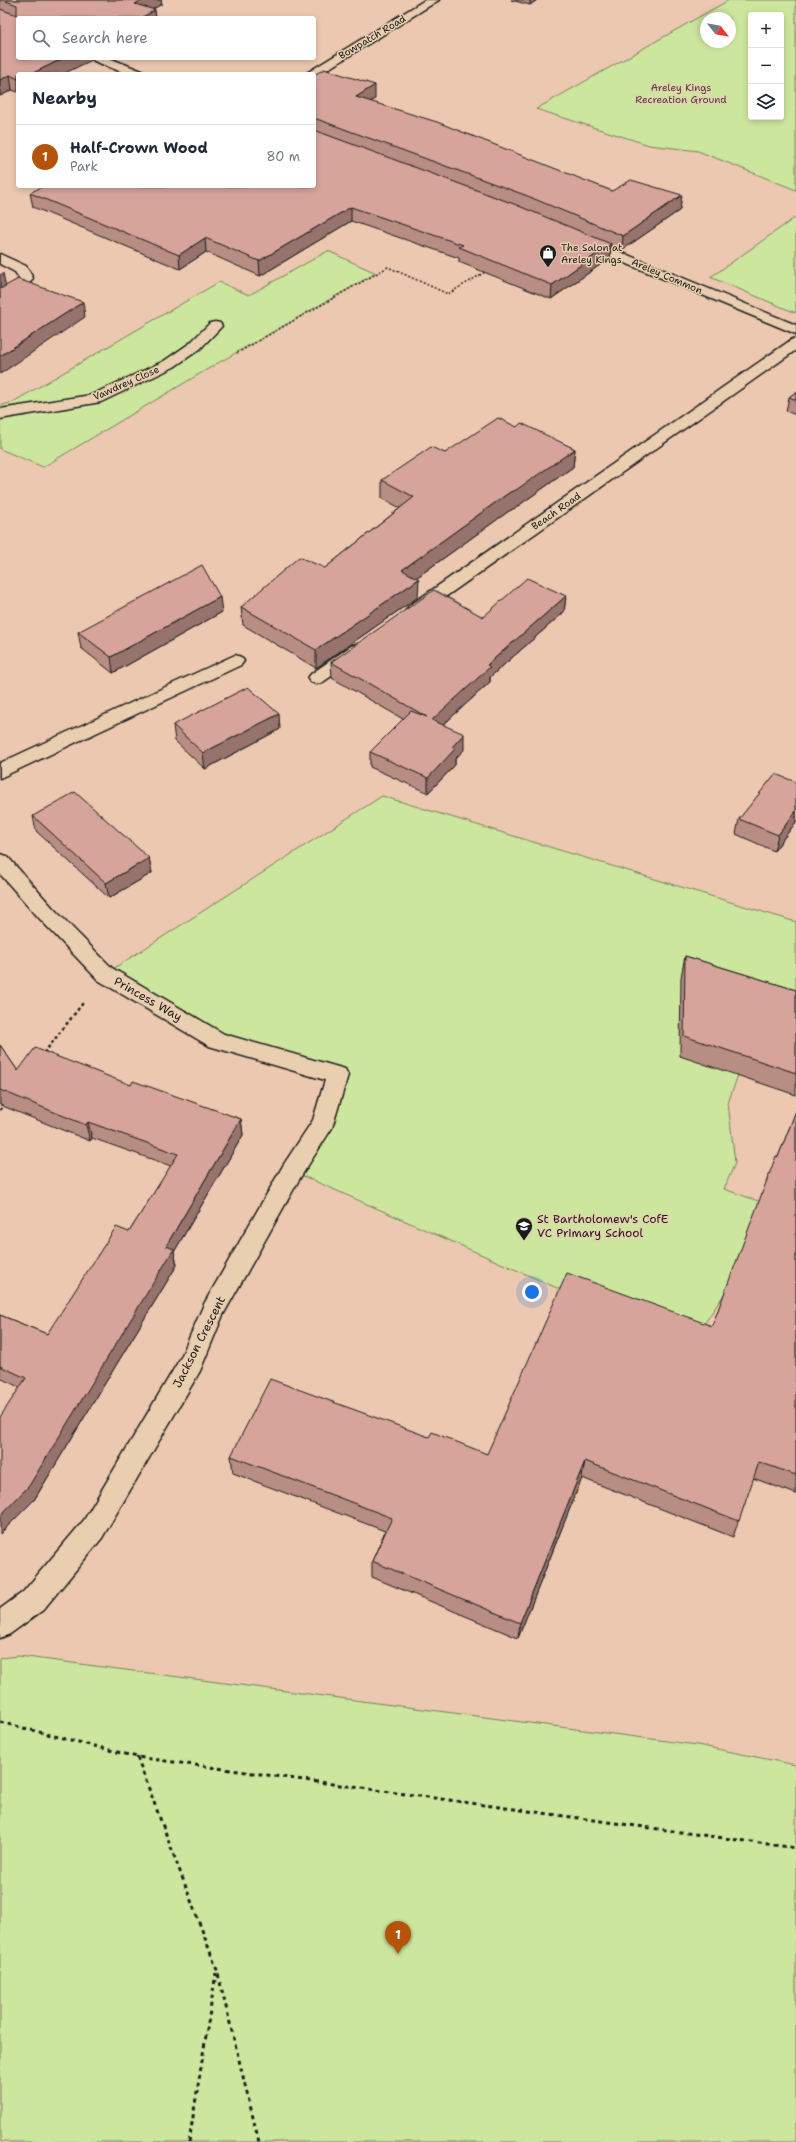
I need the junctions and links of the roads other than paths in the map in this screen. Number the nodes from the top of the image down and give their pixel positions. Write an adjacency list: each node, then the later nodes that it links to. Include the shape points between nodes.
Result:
1 (433, 0): 4 (street, Bowpatch Road)
2 (103, 60): 3 (street)
3 (133, 72)
4 (314, 72)
5 (571, 236): 9 (street, Areley Common)
6 (0, 258): 7 (street, via 21,269 26,278 20,287)
7 (0, 300)
8 (216, 326): 11 (street, Vawdrey Close, via 195,346 169,364 95,399)
9 (796, 330)
10 (796, 343): 12 (street, Beach Road)
11 (0, 414)
12 (401, 619)
13 (369, 642): 15 (street)
14 (235, 661): 16 (street)
15 (317, 678)
16 (0, 771)
17 (0, 861): 18 (street, Princess Way, via 105,974 217,1040)
18 (337, 1075): 19 (street, Jackson Crescent, via 324,1122 284,1184 213,1311 191,1363 93,1529 33,1601)
19 (0, 1625)

